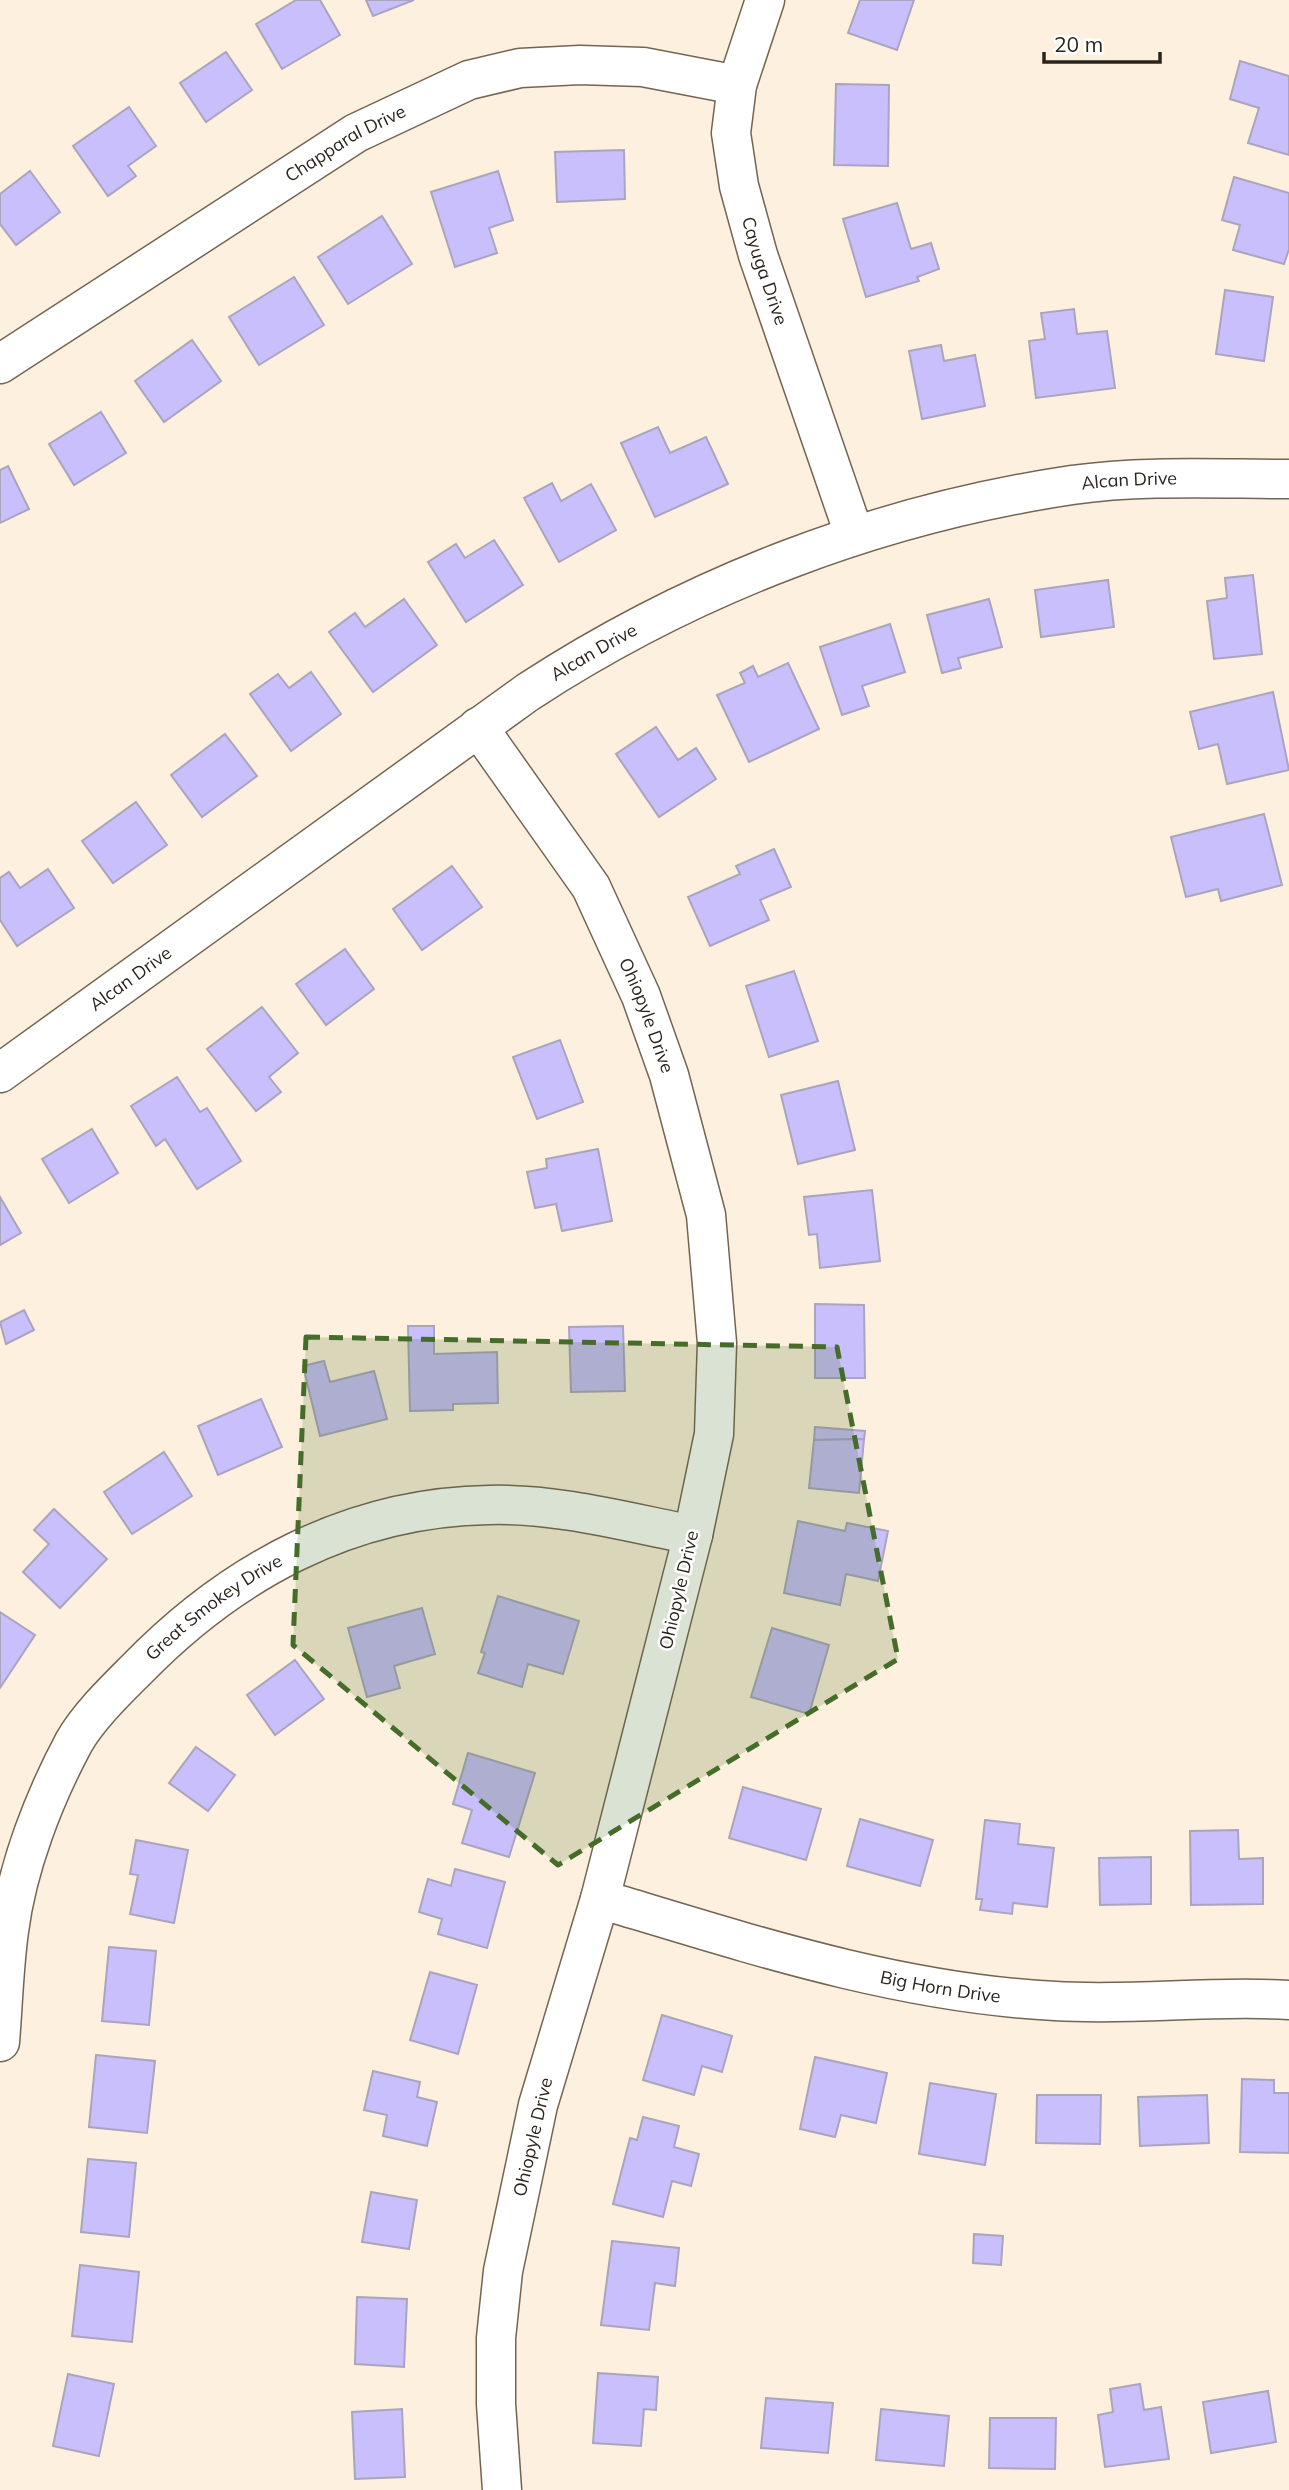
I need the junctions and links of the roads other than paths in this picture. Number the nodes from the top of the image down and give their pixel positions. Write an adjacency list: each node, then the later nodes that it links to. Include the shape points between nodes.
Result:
1 (765, 0): 2 (street, Cayuga Drive)
2 (737, 85): 3 (street, Chapparal Drive, via 643,67 580,65 520,68 469,80 356,133); 5 (street, Cayuga Drive, via 731,133 739,186 758,255)
3 (0, 364)
4 (1289, 479): 5 (street, Alcan Drive, via 1193,478 1074,485)
5 (854, 534): 6 (street, Alcan Drive, via 683,603 593,650)
6 (478, 727): 7 (street, Alcan Drive); 8 (street, Ohiopyle Drive, via 591,887 641,996 692,1154 706,1215 717,1343 713,1434)
7 (0, 1073)
8 (693, 1535): 9 (street, Ohiopyle Drive); 11 (street, Great Smokey Drive, via 548,1508 490,1505 415,1511 358,1524 297,1549 174,1630 76,1740 45,1807 9,1929)
9 (600, 1899): 10 (street, Big Horn Drive, via 796,1959 966,1993 1056,2002); 12 (street, Ohiopyle Drive, via 538,2105 503,2271 496,2337)
10 (1289, 2000)
11 (0, 2042)
12 (502, 2490)

